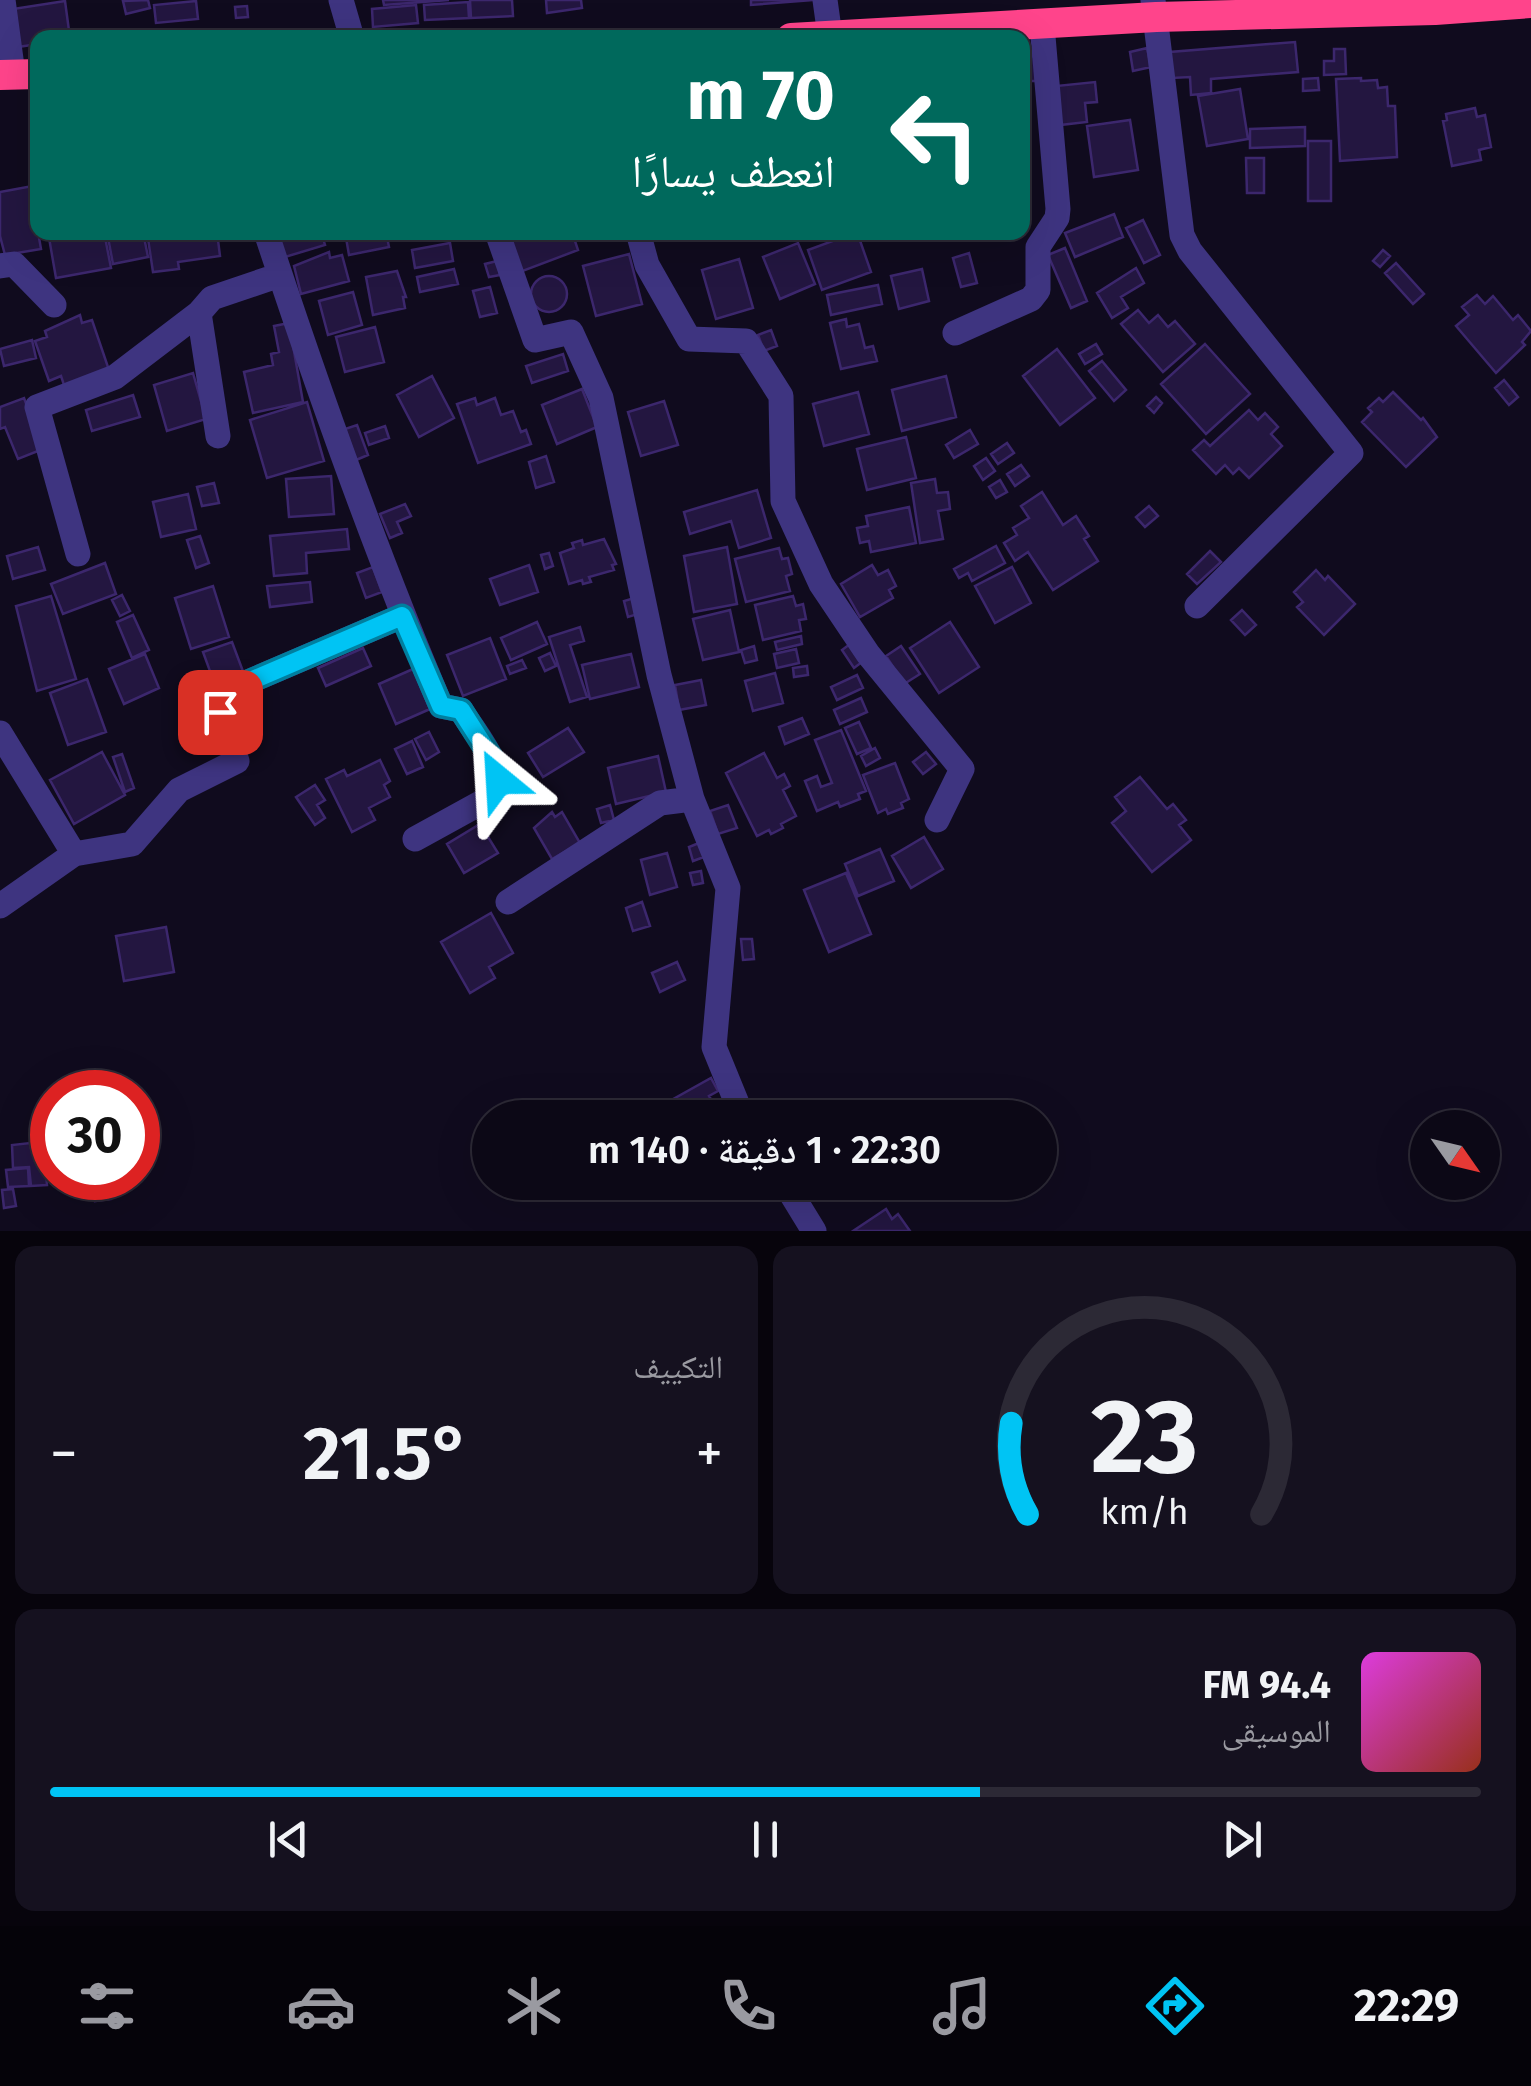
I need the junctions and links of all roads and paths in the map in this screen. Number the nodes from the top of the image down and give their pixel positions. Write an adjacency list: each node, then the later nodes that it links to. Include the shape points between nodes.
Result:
1 (3, 0): 10 (street)
2 (341, 0): 7 (street)
3 (826, 0): 8 (street)
4 (1531, 3): 5 (highway, via 1435,10)
5 (1155, 9): 6 (highway); 21 (street, via 1182,235 1351,453)
6 (1042, 24): 9 (highway); 18 (street, via 1058,209 1038,247 1038,290)
7 (350, 30)
8 (829, 30)
9 (936, 30)
10 (17, 74)
11 (269, 240): 15 (street)
12 (500, 240): 24 (street, via 535,340 571,332 601,398)
13 (640, 240): 25 (street, via 689,340 746,341 781,396 783,501 820,584 962,769)
14 (0, 266): 16 (street, via 14,264)
15 (280, 274): 17 (street, via 212,298); 22 (street)
16 (54, 305)
17 (199, 313): 19 (street); 20 (street, via 114,377 37,407)
18 (955, 333)
19 (218, 436)
20 (78, 554)
21 (1197, 606)
22 (402, 616): 26 (street, via 441,706 461,710 499,780 495,795); 27 (street, via 248,682 220,712 236,761 179,790 132,844)
23 (0, 733): 27 (street)
24 (692, 798): 28 (street, via 660,803); 30 (street, via 728,888 714,1047)
25 (937, 820)
26 (414, 839)
27 (74, 854): 29 (street)
28 (508, 902)
29 (0, 906)
30 (736, 1100)
31 (795, 1200): 32 (street)
32 (814, 1231)

